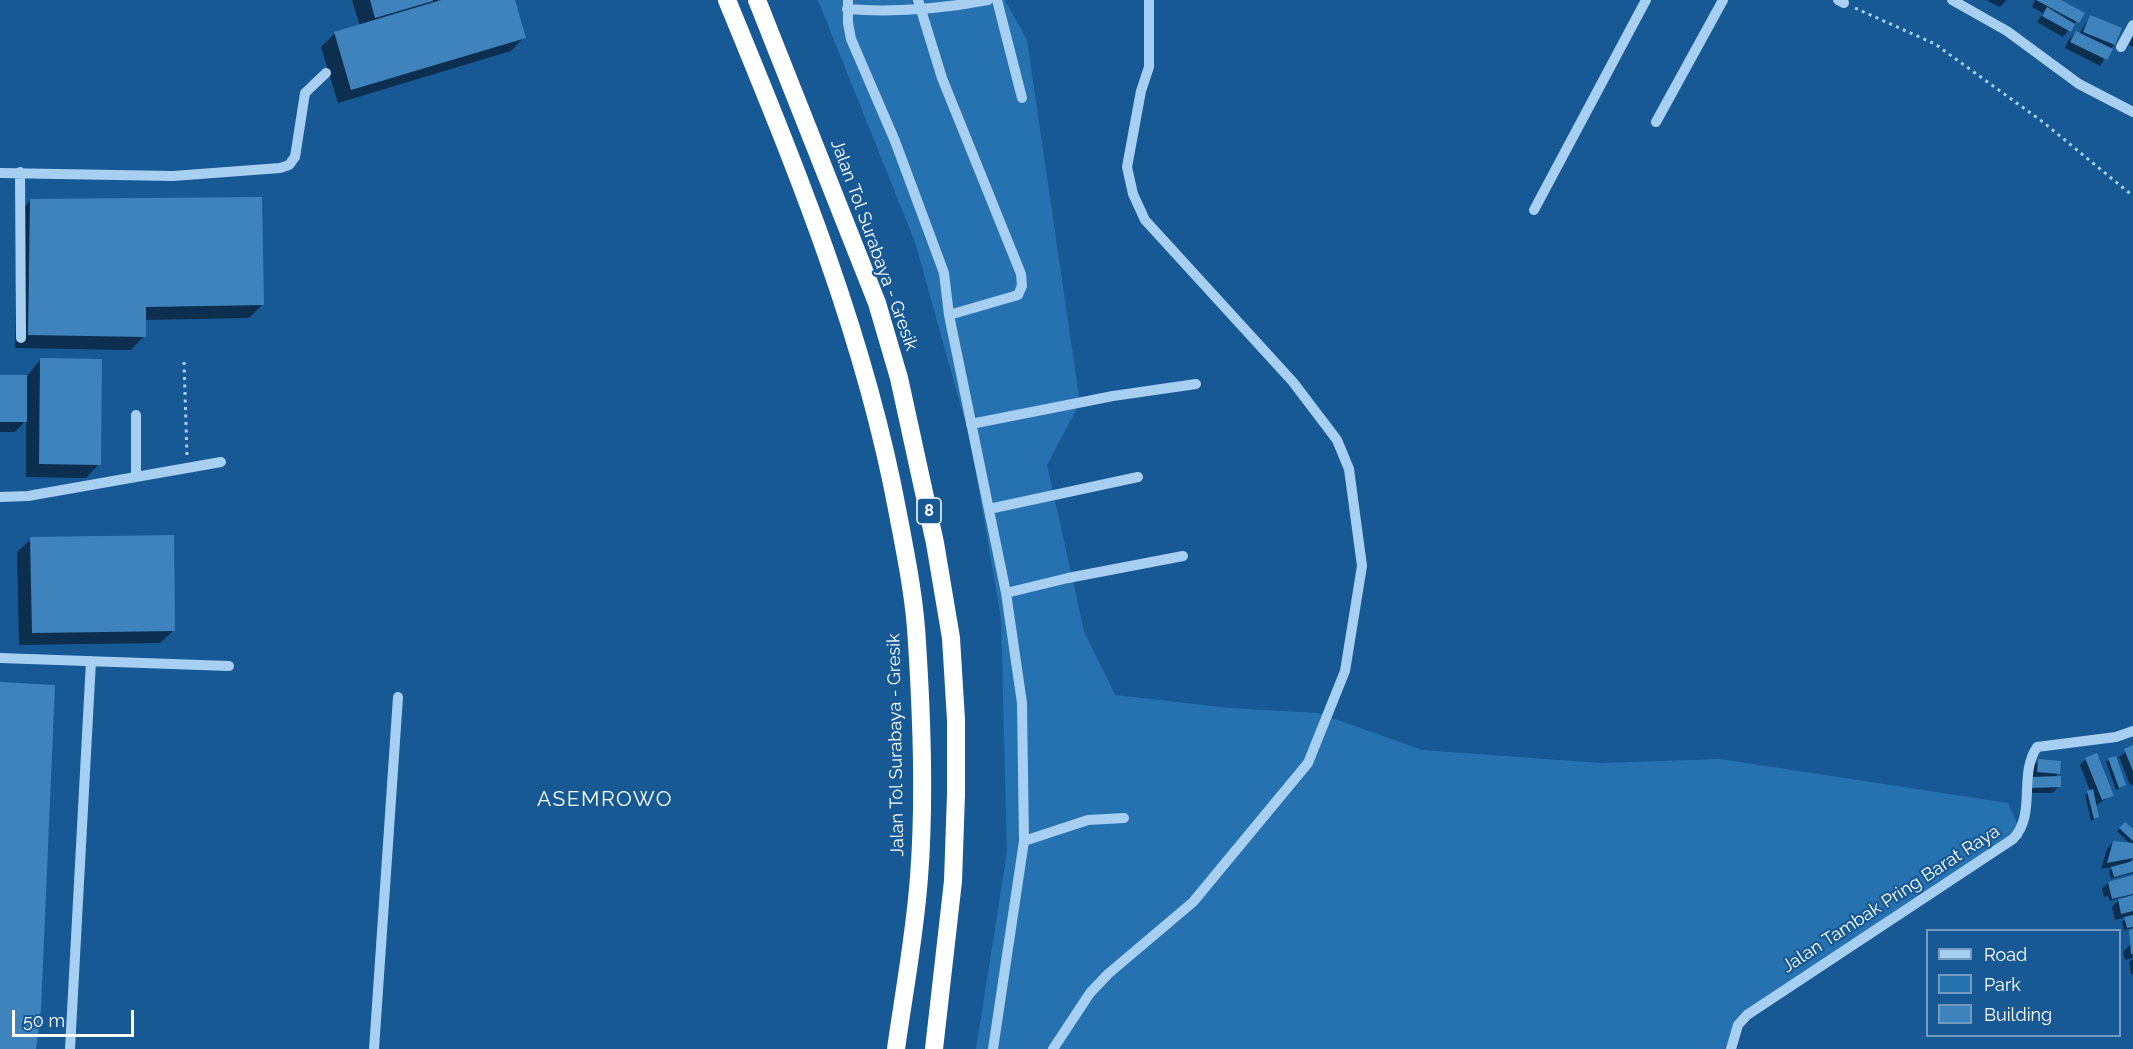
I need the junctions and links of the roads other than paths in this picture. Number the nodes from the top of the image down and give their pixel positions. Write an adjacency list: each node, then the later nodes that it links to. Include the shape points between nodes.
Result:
1 (728, 0): 41 (highway, Jalan Tol Surabaya - Gresik / 8, via 821,234 847,312 888,458 904,543 917,641 921,801 919,876)
2 (757, 0): 42 (highway, Jalan Tol Surabaya - Gresik / 8, via 877,303 899,378 937,553 951,638 956,794 953,881)
3 (988, 0): 10 (street)
4 (997, 0): 14 (street)
5 (1149, 0): 44 (street, via 1149,67 1127,167 1133,194 1145,220 1293,382 1337,440 1349,469 1362,566 1345,671 1308,764 1193,902 1090,993)
6 (1646, 0): 19 (street)
7 (1723, 0): 16 (street)
8 (1952, 0): 15 (street, via 2007,31 2079,84)
9 (847, 4): 10 (street, via 885,12); 20 (street, via 851,39 895,141 944,273)
10 (919, 6): 20 (street, via 942,78 1021,274 1022,286 1017,295)
11 (2133, 25): 12 (street)
12 (2121, 47)
13 (326, 73): 17 (street, via 305,93 295,158 280,168 173,176)
14 (1022, 98)
15 (2133, 112)
16 (1656, 122)
17 (20, 172): 18 (street); 21 (street)
18 (0, 173)
19 (1534, 210)
20 (949, 315): 24 (street)
21 (21, 338)
22 (1196, 384): 24 (street)
23 (136, 415): 26 (street)
24 (972, 424): 29 (street)
25 (221, 462): 26 (street)
26 (136, 477): 28 (street, via 28,496)
27 (1138, 477): 29 (street)
28 (0, 496)
29 (989, 509): 31 (street)
30 (1182, 556): 31 (street)
31 (1006, 593): 38 (street, via 1022,703)
32 (0, 658): 33 (street)
33 (91, 661): 34 (street); 39 (street)
34 (229, 666)
35 (398, 697): 40 (street)
36 (2133, 732): 45 (street, Jalan Tambak Pring Barat Raya, via 2037,747 2028,776 2025,820 2013,839 1747,1016 1738,1025)
37 (1124, 818): 38 (street, via 1088,820)
38 (1024, 841): 43 (street)
39 (70, 1049)
40 (374, 1049)
41 (896, 1049)
42 (934, 1049)
43 (993, 1049)
44 (1053, 1049)
45 (1731, 1049)

